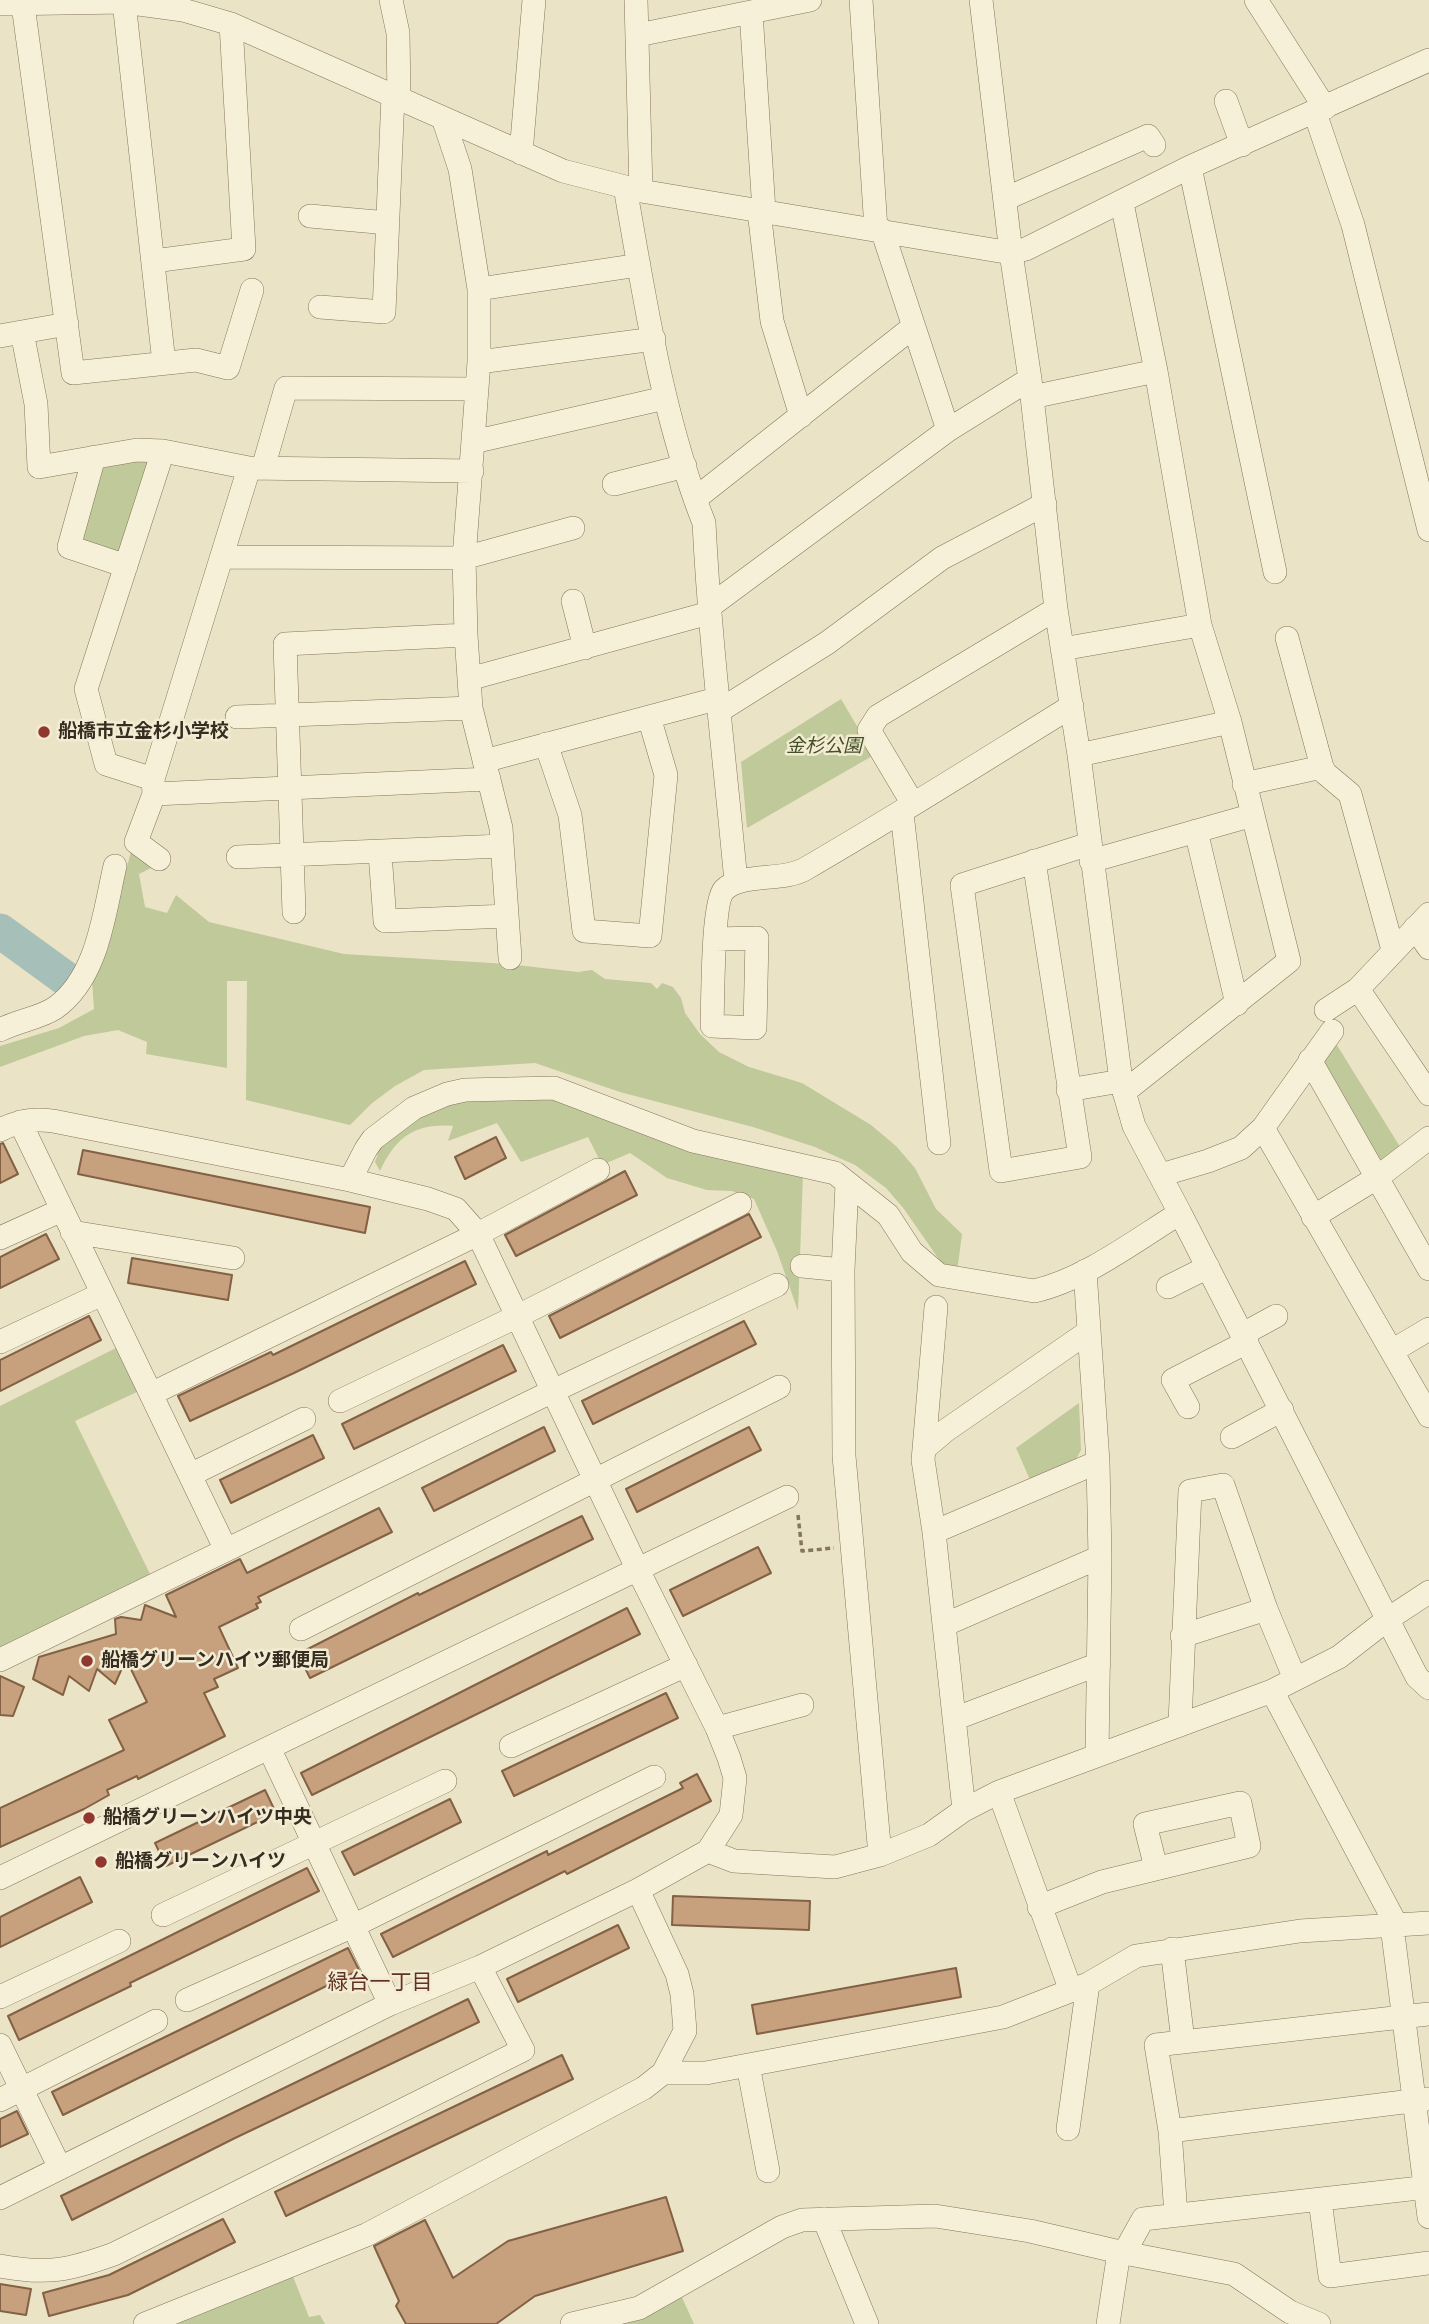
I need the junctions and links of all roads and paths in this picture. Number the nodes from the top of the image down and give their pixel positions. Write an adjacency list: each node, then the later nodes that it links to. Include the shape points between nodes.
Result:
1 (391, 0): 14 (street, via 398,33)
2 (534, 0): 20 (street)
3 (636, 0): 12 (street)
4 (810, 0): 10 (street)
5 (861, 0): 28 (street)
6 (981, 0): 23 (street)
7 (1256, 0): 16 (street)
8 (124, 2): 9 (street); 11 (street, via 183,10); 30 (street)
9 (11, 5): 35 (street)
10 (751, 12): 12 (street); 25 (street)
11 (231, 24): 14 (street); 30 (street, via 244,250)
12 (638, 35): 22 (street)
13 (1429, 60): 16 (street)
14 (396, 97): 17 (street); 27 (street)
15 (1226, 101): 19 (street)
16 (1320, 110): 19 (street); 57 (street)
17 (443, 118): 20 (street); 32 (street, via 460,169)
18 (1154, 145): 23 (street, via 1149,136)
19 (1242, 145): 21 (street)
20 (522, 153): 22 (street, via 563,172)
21 (1190, 167): 24 (street); 61 (street)
22 (633, 189): 25 (street); 31 (street)
23 (1005, 199): 29 (street)
24 (1122, 202): 29 (street); 41 (street)
25 (762, 211): 28 (street); 45 (street, via 772,321)
26 (310, 216): 27 (street)
27 (388, 223): 34 (street, via 384,312)
28 (879, 230): 29 (street); 36 (street)
29 (1011, 253): 42 (street)
30 (154, 261): 40 (street)
31 (639, 265): 32 (street); 38 (street)
32 (479, 289): 39 (street)
33 (252, 290): 40 (street, via 228,368 196,360)
34 (320, 307)
35 (68, 324): 37 (street); 40 (street, via 74,373)
36 (913, 327): 45 (street); 46 (street)
37 (11, 334): 49 (street, via 36,404 39,467)
38 (654, 339): 39 (street); 44 (street)
39 (479, 362): 43 (street)
40 (164, 363)
41 (1156, 371): 42 (street); 65 (street)
42 (1031, 388): 46 (street); 55 (street)
43 (476, 389): 47 (street); 51 (street, via 286,388)
44 (665, 398): 47 (street); 50 (street)
45 (801, 416): 54 (street)
46 (948, 430): 64 (street)
47 (473, 442): 52 (street)
48 (163, 450): 49 (street); 51 (street); 60 (street)
49 (94, 457): 60 (street, via 69,547)
50 (685, 466): 53 (street); 54 (street)
51 (256, 468): 52 (street); 58 (street)
52 (472, 471): 59 (street)
53 (614, 484)
54 (695, 499): 64 (street, via 705,523)
55 (1045, 504): 63 (street); 71 (street, via 942,558 827,643)
56 (573, 527): 59 (street)
57 (1429, 530)
58 (223, 557): 59 (street); 83 (street)
59 (464, 558): 66 (street)
60 (126, 566): 83 (street, via 86,689 106,764)
61 (1275, 572)
62 (573, 601): 68 (street)
63 (1056, 609): 69 (street); 85 (street, via 878,716 869,730)
64 (709, 610): 68 (street); 71 (street)
65 (1200, 625): 69 (street); 77 (street)
66 (466, 635): 70 (street); 74 (street, via 285,644)
67 (1287, 638): 80 (street)
68 (585, 648): 70 (street)
69 (1062, 649): 72 (street)
70 (469, 679): 73 (street)
71 (718, 705): 76 (street); 96 (street)
72 (1072, 706): 79 (street); 85 (street)
73 (471, 708): 74 (street); 81 (street)
74 (288, 714): 75 (street); 84 (street)
75 (237, 717)
76 (649, 717): 78 (street); 78 (street, via 666,775 650,936 584,930 570,816)
77 (1230, 722): 79 (street); 82 (street)
78 (546, 744): 81 (street)
79 (1079, 755): 90 (street)
80 (1322, 767): 82 (street); 102 (street, via 1350,794)
81 (486, 770): 84 (street); 88 (street)
82 (1244, 784): 86 (street)
83 (153, 787): 84 (street); 93 (street, via 136,842)
84 (290, 788): 91 (street)
85 (908, 808): 96 (street, via 797,874); 114 (street)
86 (1253, 814): 87 (street); 105 (street, via 1289,961)
87 (1196, 831): 90 (street); 105 (street)
88 (502, 846): 89 (street); 98 (street)
89 (380, 853): 91 (street); 98 (street, via 385,921)
90 (1090, 853): 94 (street); 108 (street)
91 (292, 855): 92 (street); 97 (street)
92 (238, 857)
93 (159, 859)
94 (1034, 861): 109 (street); 109 (street, via 962,885 1001,1171 1080,1157)
95 (115, 866): 106 (street, via 83,979 55,1008)
96 (736, 882): 100 (street, via 720,898)
97 (294, 912)
98 (507, 916): 103 (street)
99 (1422, 921): 101 (street); 102 (street)
100 (715, 939)
101 (1429, 948)
102 (1393, 950): 104 (street)
103 (510, 958)
104 (1358, 989): 107 (street, via 1329,1020); 110 (street)
105 (1237, 1004): 108 (street)
106 (0, 1030)
107 (1310, 1060): 112 (street); 117 (street)
108 (1122, 1087): 109 (street); 116 (street, via 1135,1126)
109 (1068, 1090)
110 (1429, 1094)
111 (10, 1126): 118 (street, via 36,1119 54,1121); 121 (street)
112 (1263, 1128): 116 (street, via 1241,1148); 123 (street)
113 (1429, 1138): 117 (street)
114 (939, 1143)
115 (598, 1170): 125 (street)
116 (1161, 1175): 122 (street)
117 (1378, 1177): 123 (street); 130 (street)
118 (350, 1181): 119 (street, via 373,1139 414,1108 465,1090 554,1088 693,1141 835,1173); 125 (street, via 456,1209)
119 (847, 1184): 131 (street); 132 (street, via 888,1215 912,1252 939,1275 1034,1291)
120 (740, 1204): 137 (street)
121 (62, 1210): 124 (street); 126 (street)
122 (1180, 1213): 129 (street); 132 (street)
123 (1313, 1217): 143 (street)
124 (72, 1232): 127 (street); 135 (street)
125 (478, 1234): 137 (street); 146 (street)
126 (0, 1238)
127 (233, 1258)
128 (802, 1266): 131 (street)
129 (1208, 1267): 134 (street); 141 (street)
130 (1429, 1269)
131 (843, 1270): 159 (street, via 844,1456)
132 (1085, 1271): 140 (street)
133 (777, 1285): 145 (street)
134 (1168, 1287)
135 (102, 1294): 142 (street); 146 (street)
136 (936, 1307): 153 (street)
137 (518, 1316): 145 (street); 147 (street)
138 (1276, 1316): 141 (street)
139 (1429, 1329): 143 (street)
140 (1088, 1332): 153 (street); 154 (street)
141 (1245, 1338): 148 (street, via 1173,1380); 149 (street)
142 (0, 1342)
143 (1392, 1351): 150 (street)
144 (779, 1387): 156 (street)
145 (553, 1391): 156 (street); 160 (street)
146 (151, 1394): 155 (street)
147 (340, 1401)
148 (1188, 1407)
149 (1282, 1410): 152 (street); 165 (street)
150 (1429, 1416)
151 (304, 1419): 155 (street)
152 (1232, 1437)
153 (925, 1449): 158 (street)
154 (1098, 1462): 158 (street); 161 (street)
155 (190, 1475): 160 (street)
156 (596, 1481): 162 (street); 167 (street)
157 (792, 1506): 159 (path, via 802,1551); 162 (street)
158 (934, 1532): 166 (street)
159 (853, 1546): 188 (street)
160 (226, 1550): 169 (street)
161 (1101, 1557): 166 (street); 170 (street)
162 (637, 1568): 171 (street); 180 (street)
163 (1429, 1592): 165 (street)
164 (1266, 1609): 168 (street); 168 (street, via 1223,1485 1190,1491); 172 (street)
165 (1388, 1619): 172 (street, via 1339,1657); 173 (street, via 1417,1677)
166 (944, 1625): 176 (street)
167 (302, 1629)
168 (1182, 1636): 177 (street)
169 (0, 1660)
170 (1099, 1664): 176 (street); 181 (street)
171 (686, 1665): 178 (street); 179 (street)
172 (1295, 1679): 174 (street)
173 (1429, 1688)
174 (1272, 1691): 177 (street); 196 (street)
175 (802, 1705): 178 (street)
176 (954, 1719): 185 (street)
177 (1180, 1723): 181 (street)
178 (717, 1728): 187 (street, via 735,1778 735,1797 732,1815)
179 (511, 1746)
180 (269, 1748): 186 (street); 190 (street)
181 (1097, 1754): 184 (street)
182 (654, 1777): 195 (street)
183 (445, 1781): 186 (street)
184 (999, 1792): 185 (street); 192 (street)
185 (964, 1810): 188 (street, via 929,1835)
186 (314, 1844): 193 (street); 195 (street)
187 (708, 1851): 188 (street, via 734,1861 835,1867); 191 (street)
188 (880, 1855)
189 (1156, 1868): 192 (street)
190 (0, 1878)
191 (638, 1890): 199 (street); 210 (street, via 682,1994 685,2031)
192 (1039, 1906): 200 (street)
193 (163, 1915)
194 (1429, 1923): 196 (street)
195 (353, 1926): 202 (street); 203 (street)
196 (1394, 1926): 198 (street, via 1300,1931); 205 (street)
197 (119, 1941): 201 (street)
198 (1172, 1948): 200 (street, via 1136,1956); 207 (street)
199 (480, 1967): 203 (street); 226 (street, via 523,2050 114,2254 51,2271)
200 (1079, 1987): 209 (street, via 1003,2017); 214 (street)
201 (0, 1997)
202 (187, 2000)
203 (390, 2004): 216 (street)
204 (1429, 2014): 205 (street)
205 (1405, 2016): 207 (street); 213 (street)
206 (156, 2021): 211 (street)
207 (1183, 2041): 215 (street, via 1156,2045)
208 (0, 2045): 211 (street)
209 (748, 2065): 210 (street, via 706,2073); 217 (street)
210 (663, 2073): 227 (street, via 644,2088 366,2235)
211 (21, 2089): 212 (street); 216 (street)
212 (0, 2100)
213 (1422, 2100): 215 (street); 218 (street)
214 (1068, 2129)
215 (1170, 2131): 221 (street)
216 (60, 2168): 219 (street)
217 (768, 2171)
218 (1427, 2187): 220 (street); 222 (street)
219 (0, 2198)
220 (1320, 2200): 221 (street); 225 (street, via 1330,2276)
221 (1176, 2215): 224 (street, via 1143,2219)
222 (1429, 2217)
223 (824, 2219): 224 (street, via 935,2216); 228 (street, via 782,2227 639,2308); 229 (street)
224 (1121, 2252): 230 (street); 231 (street, via 1234,2274 1290,2312)
225 (1429, 2263)
226 (0, 2266)
227 (145, 2324)
228 (572, 2324)
229 (867, 2324)
230 (1108, 2324)
231 (1320, 2324)

